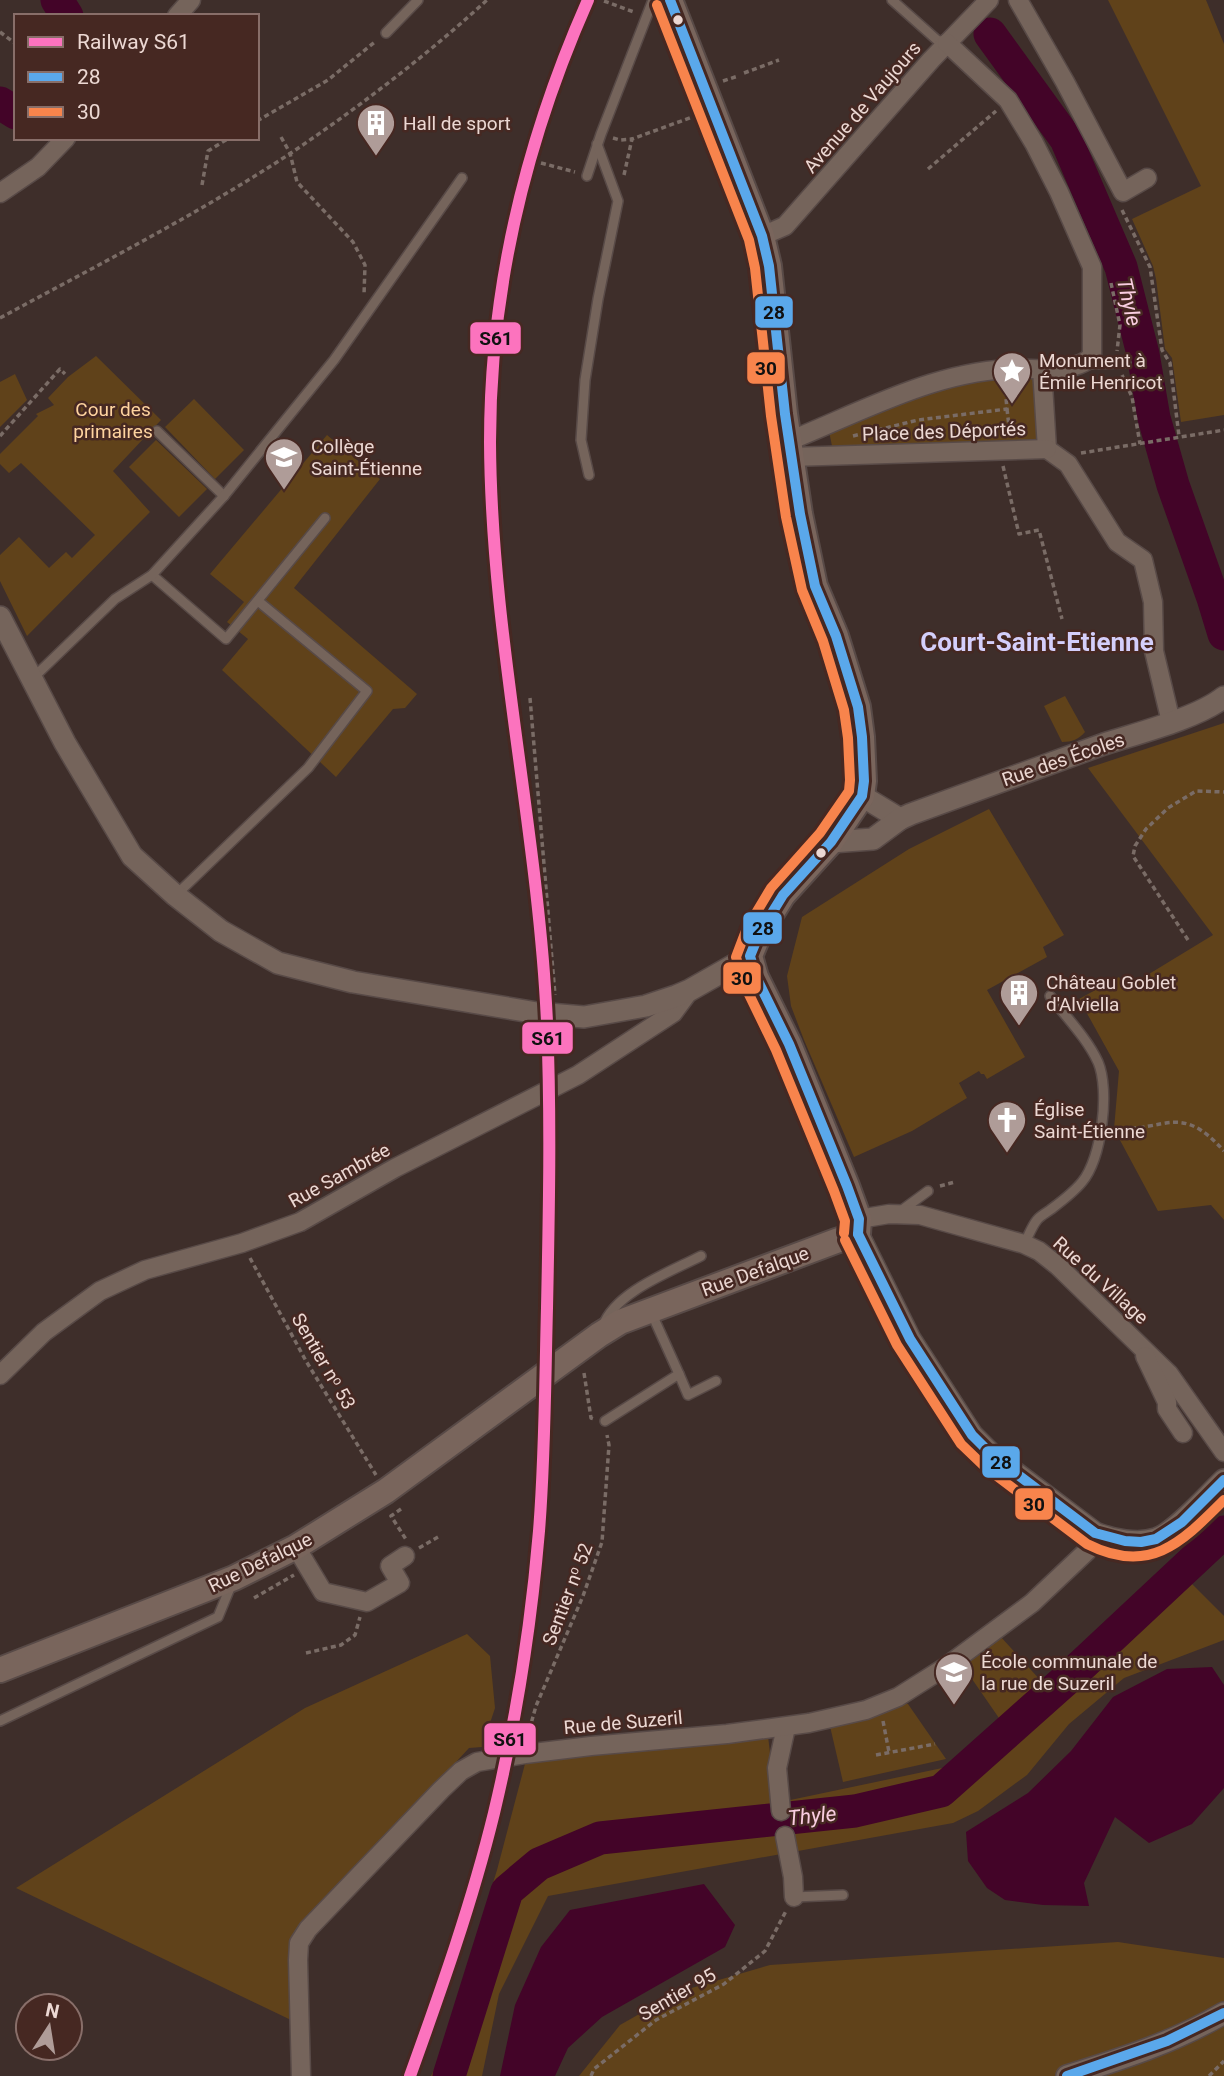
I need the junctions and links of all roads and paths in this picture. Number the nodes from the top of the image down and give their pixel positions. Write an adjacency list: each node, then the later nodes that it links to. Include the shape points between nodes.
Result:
1 (191, 0): 10 (street)
2 (418, 0): 12 (lane)
3 (488, 0): 25 (path, via 373,94)
4 (653, 0): 11 (lane)
5 (670, 0): 17 (main road)
6 (892, 0): 13 (lane, via 937,40)
7 (989, 0): 13 (street, Avenue de Vaujours)
8 (1018, 0): 30 (street, via 1123,192)
9 (604, 1): 11 (path)
10 (179, 14)
11 (645, 16): 24 (lane)
12 (386, 33): 18 (path, via 328,80)
13 (947, 43): 16 (street); 35 (street, Avenue de Vaujours, via 785,226)
14 (779, 60): 15 (path)
15 (744, 73)
16 (1008, 100): 27 (path); 39 (street, via 1059,192 1092,267 1092,352)
17 (712, 109): 20 (path); 35 (main road)
18 (259, 120)
19 (281, 137): 25 (path)
20 (632, 139): 23 (path); 33 (path)
21 (63, 140): 32 (street, via 38,167)
22 (226, 140): 31 (path, via 208,150)
23 (620, 141)
24 (597, 145): 28 (lane); 33 (lane)
25 (290, 153): 36 (path, via 197,210); 37 (path, via 297,182 353,242 365,265)
26 (541, 163): 28 (path)
27 (928, 169)
28 (587, 176)
29 (462, 178): 37 (lane)
30 (1147, 178)
31 (202, 185)
32 (0, 193)
33 (618, 201): 52 (lane, via 585,380 581,440)
34 (1122, 209): 48 (path, via 1150,267)
35 (762, 236): 49 (main road)
36 (0, 318)
37 (363, 318): 53 (lane)
38 (1126, 363): 39 (lane)
39 (1084, 364): 41 (street)
40 (1003, 369): 41 (street, Place des Déportés); 43 (path); 49 (street, Place des Déportés, via 970,373 912,390)
41 (1042, 369): 50 (street, Place des Déportés)
42 (65, 374): 46 (path, via 60,369)
43 (1007, 409): 47 (path, via 918,419); 51 (path)
44 (1224, 430): 48 (path)
45 (157, 431): 53 (lane)
46 (0, 436)
47 (851, 436)
48 (1179, 436): 50 (path, via 1071,455)
49 (790, 449): 51 (street, Place des Déportés); 64 (main road, via 815,586 858,707)
50 (1047, 449): 51 (street, Place des Déportés); 62 (street, via 1068,464 1117,542 1143,560 1153,603 1154,651)
51 (1007, 456): 58 (path, via 1019,534 1039,530)
52 (589, 475)
53 (224, 496): 55 (lane)
54 (325, 519): 56 (lane)
55 (152, 575): 56 (lane, via 226,639); 59 (lane, via 115,599)
56 (258, 601): 67 (lane, via 367,691 307,768)
57 (0, 617): 59 (street)
58 (1062, 620)
59 (32, 679): 67 (street, via 132,856)
60 (1224, 697): 62 (street, Rue des Écoles)
61 (530, 698): 72 (path)
62 (1171, 722): 65 (street, Rue des Écoles)
63 (1224, 792): 68 (path, via 1196,791 1168,808 1135,846 1133,856)
64 (862, 796): 65 (street); 66 (main road)
65 (900, 819): 66 (street, Rue des Écoles, via 873,839)
66 (831, 842): 69 (main road, via 783,895)
67 (175, 895): 72 (street, via 221,931 278,964 353,982)
68 (1188, 940)
69 (750, 956): 70 (street); 77 (main road, via 755,977 789,1044)
70 (690, 990): 72 (street, via 646,1006 584,1017); 78 (street, Rue Sambrée, via 673,1013 578,1075 300,1222)
71 (1050, 996): 73 (lane, via 1098,1062)
72 (557, 1015)
73 (1102, 1126): 74 (path, via 1190,1124); 79 (lane, via 1097,1153 1084,1180 1037,1220)
74 (1224, 1151)
75 (928, 1191): 76 (lane)
76 (896, 1214): 77 (street, Rue du Village); 79 (street, Rue du Village, via 934,1218)
77 (858, 1227): 81 (main road, Rue Defalque, via 836,1241); 92 (street, via 911,1339 972,1435)
78 (242, 1243): 85 (street, Rue Sambrée, via 145,1270 100,1291 44,1332); 91 (path, Sentier nᵒ 53, via 306,1361)
79 (1024, 1244): 82 (street, Rue du Village, via 1058,1266)
80 (701, 1256): 83 (lane, via 629,1294 607,1315)
81 (650, 1310): 83 (main road, Rue Defalque, via 620,1322); 84 (lane)
82 (1142, 1347): 88 (street, via 1167,1409); 89 (street, Rue du Village, via 1180,1388)
83 (583, 1353): 87 (path, via 591,1418); 91 (main road, Rue Defalque, via 498,1412)
84 (679, 1374): 86 (lane, via 688,1395); 87 (lane)
85 (0, 1375)
86 (716, 1381)
87 (605, 1421): 105 (path, Sentier nᵒ 52, via 609,1445 602,1542 536,1706)
88 (1183, 1433)
89 (1224, 1452)
90 (1224, 1480): 92 (street, via 1157,1538 1113,1539)
91 (394, 1500): 93 (path, via 391,1516); 94 (main road, Rue Defalque)
92 (1095, 1532): 102 (street, Rue de Suzeril, via 1087,1551 1032,1604 898,1697 866,1710)
93 (409, 1554): 97 (street, via 390,1566 400,1583)
94 (302, 1557): 95 (main road, Rue Defalque); 96 (path); 97 (street, via 323,1592)
95 (234, 1578): 99 (main road, Rue Defalque); 101 (lane, via 218,1617)
96 (254, 1598)
97 (363, 1601): 98 (path, via 355,1635 341,1645)
98 (306, 1653)
99 (0, 1670)
100 (883, 1720): 104 (path)
101 (0, 1721)
102 (786, 1727): 105 (street, Rue de Suzeril); 107 (street, via 777,1768)
103 (935, 1744): 104 (path)
104 (889, 1752): 106 (path)
105 (525, 1754): 113 (street, Rue de Suzeril, via 477,1762 461,1772 307,1929 299,1943 298,1960)
106 (876, 1755)
107 (781, 1811): 108 (lane)
108 (785, 1836): 110 (street)
109 (844, 1895): 110 (lane)
110 (794, 1897): 114 (path, Sentier 95, via 765,1951 724,1984 656,2020)
111 (1224, 2013): 115 (street, via 1166,2042)
112 (1224, 2061): 116 (path)
113 (301, 2076)
114 (591, 2076)
115 (1067, 2076)
116 (1209, 2076)

